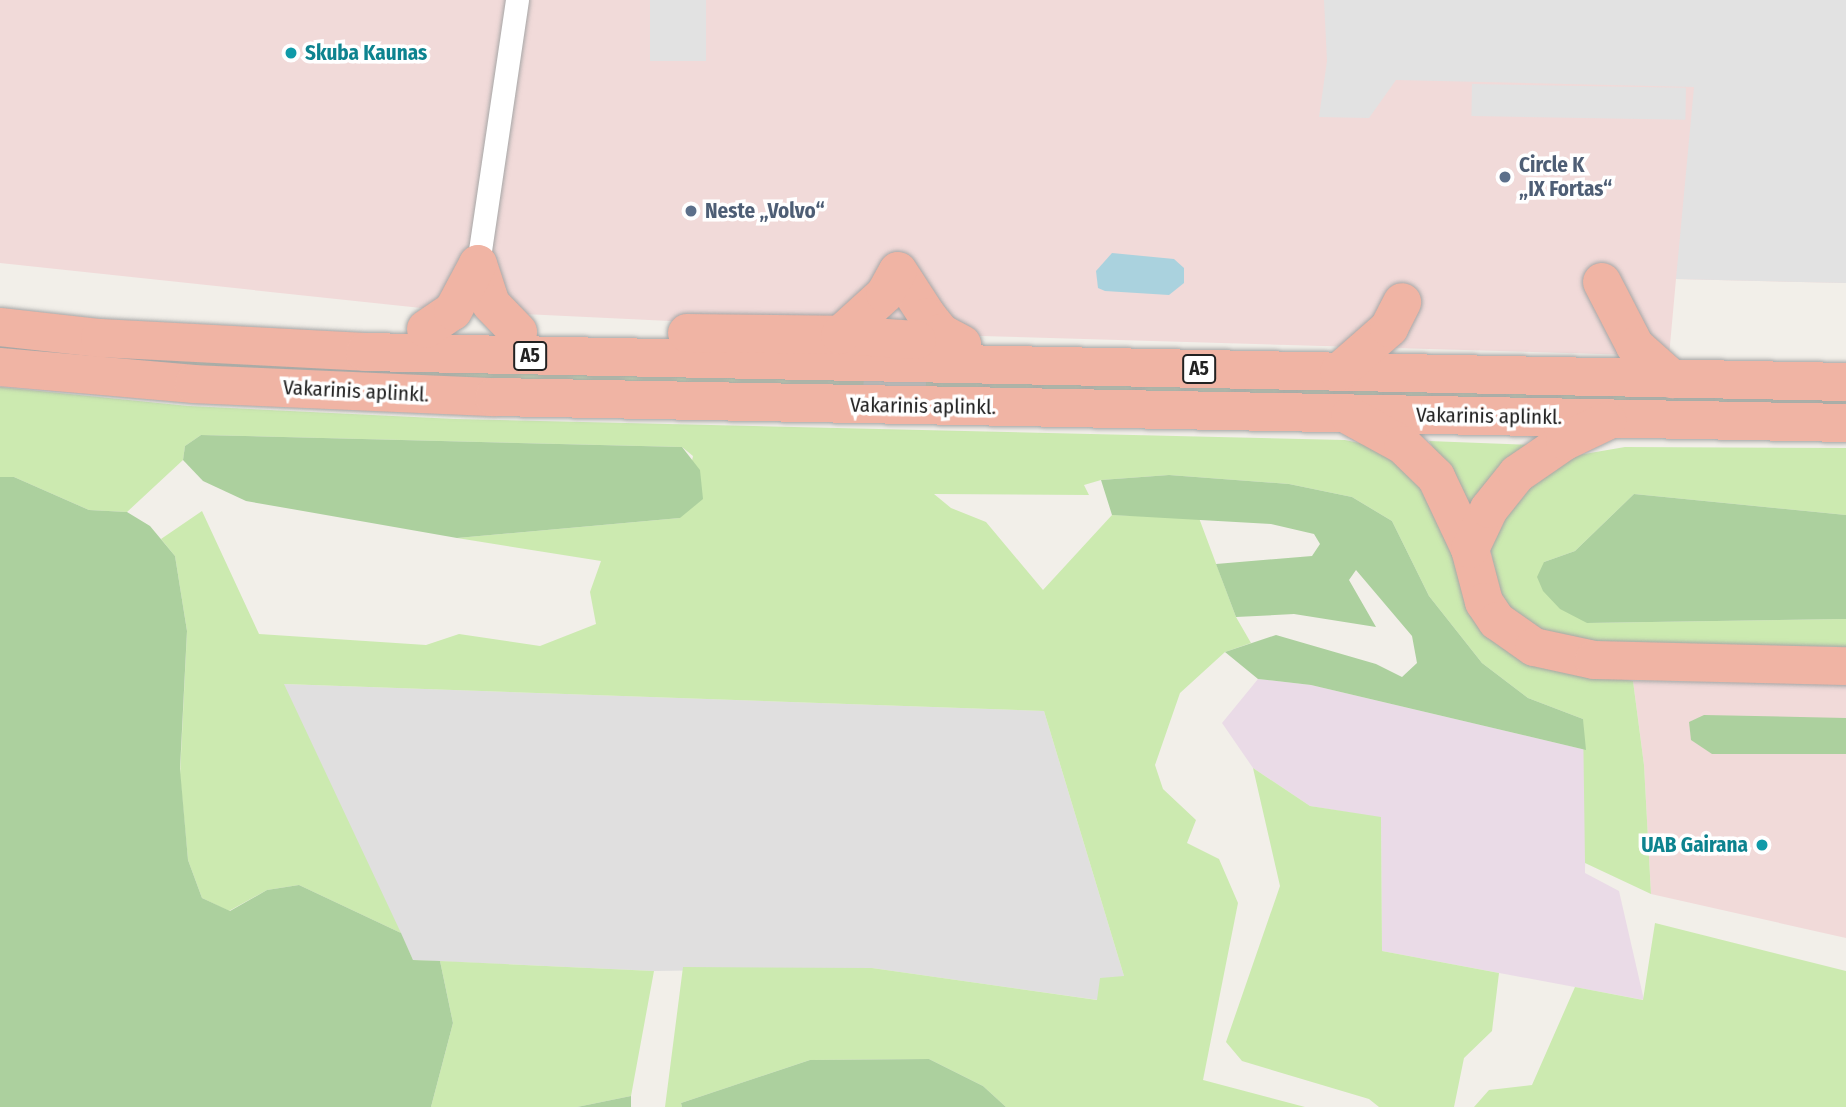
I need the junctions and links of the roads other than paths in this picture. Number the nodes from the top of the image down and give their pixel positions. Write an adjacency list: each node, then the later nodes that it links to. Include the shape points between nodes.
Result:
1 (517, 0): 2 (street)
2 (478, 264): 6 (highway, via 453,311); 7 (highway, via 491,304)
3 (1602, 282): 14 (highway, via 1635,346)
4 (1402, 302): 13 (highway, via 1389,328)
5 (0, 327): 9 (highway, Vakarinis aplinkl. / A5)
6 (426, 329): 7 (highway); 9 (highway)
7 (518, 332): 8 (highway)
8 (841, 335): 10 (highway); 10 (highway, via 884,294 898,271 941,333)
9 (100, 338): 11 (highway, Vakarinis aplinkl. / A5, via 365,352)
10 (962, 344): 11 (highway)
11 (1060, 366): 13 (highway, Vakarinis aplinkl. / A5)
12 (0, 367): 16 (highway, Vakarinis aplinkl. / A5, via 194,384 494,397)
13 (1339, 372): 14 (highway, Vakarinis aplinkl. / A5)
14 (1672, 379): 15 (highway, Vakarinis aplinkl. / A5)
15 (1846, 382)
16 (1345, 413): 17 (highway, Vakarinis aplinkl. / A5); 19 (highway, via 1420,458 1448,497)
17 (1611, 418): 18 (highway, Vakarinis aplinkl. / A5); 19 (highway, via 1564,441 1517,474 1489,509)
18 (1846, 423)
19 (1470, 549): 20 (highway, via 1484,602 1497,621 1534,647 1617,661)
20 (1846, 666)

